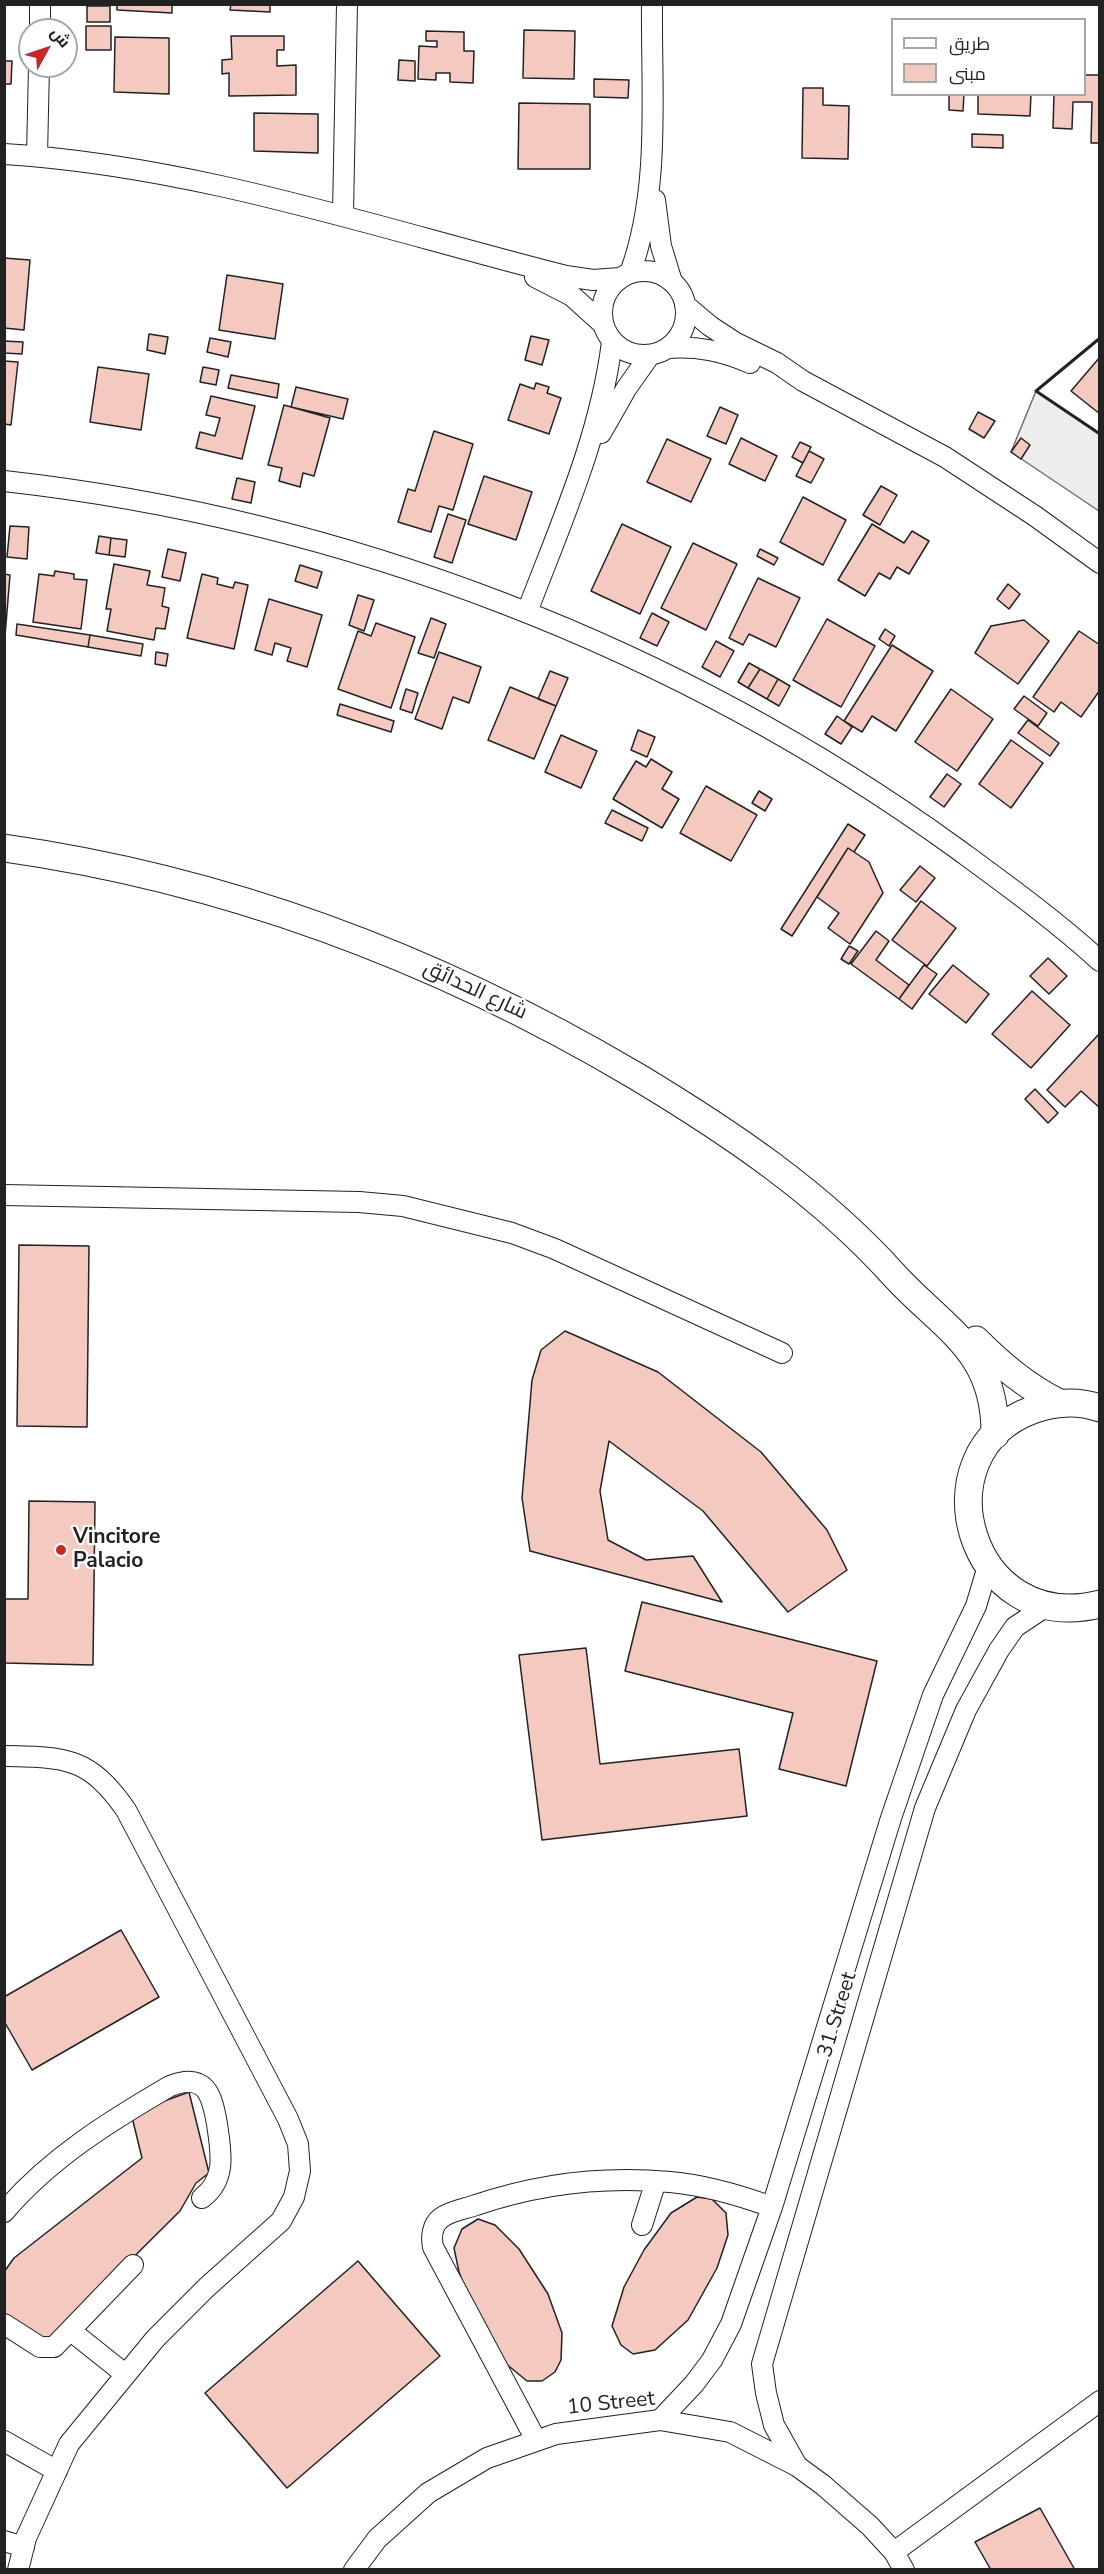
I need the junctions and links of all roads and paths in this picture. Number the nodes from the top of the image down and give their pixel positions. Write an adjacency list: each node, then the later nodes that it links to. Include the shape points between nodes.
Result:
1 (347, 4): 7 (street)
2 (652, 4): 4 (street)
3 (39, 78): 6 (street)
4 (650, 153): 9 (street, via 644,224); 10 (street, via 661,246)
5 (4, 154): 6 (street)
6 (37, 156): 7 (street, via 227,187)
7 (343, 214): 8 (street)
8 (498, 259): 9 (street, via 579,279); 12 (street, via 572,296)
9 (625, 276): 10 (street, via 648,271); 12 (street, via 606,293 601,313)
10 (672, 282): 11 (street)
11 (685, 304): 14 (street, via 685,325 675,342); 15 (street, via 723,335)
12 (603, 324): 13 (street)
13 (612, 342): 14 (street, via 630,353); 16 (street)
14 (659, 352): 15 (street, via 700,348 716,351); 16 (street, via 626,389)
15 (803, 381): 18 (street, via 945,457)
16 (586, 461): 19 (street)
17 (4, 481): 19 (street, via 148,501 265,528 444,581)
18 (1100, 562)
19 (527, 612): 21 (street, via 686,683 838,767 1008,886)
20 (4, 848): 23 (street, شارع الحدائق, via 104,864 248,901 423,965 500,1001 580,1043 731,1136 803,1190)
21 (1100, 961)
22 (4, 1195): 24 (street, via 403,1206 512,1233 555,1249)
23 (884, 1263): 25 (street, via 912,1276 1018,1380); 27 (street, via 981,1366 993,1401)
24 (782, 1353)
25 (1059, 1403): 26 (street); 27 (street, via 1024,1413)
26 (1097, 1406)
27 (995, 1436): 28 (street, via 973,1472 969,1491 971,1531)
28 (988, 1566): 30 (street, via 1011,1589); 34 (street, 31 Street, via 972,1614 933,1695 910,1762)
29 (1100, 1604): 30 (street)
30 (1048, 1605): 45 (street, 31 Street, via 1015,1627 999,1650 966,1710 937,1776 852,2053 762,2364 774,2425)
31 (4, 1756): 40 (street, via 57,1757 85,1768 109,1786 126,1810 298,2144 300,2171 294,2197 281,2221 207,2287)
32 (656, 2181): 34 (street, via 705,2186); 36 (street); 43 (street, via 609,2180 547,2187 448,2214 436,2224 434,2247)
33 (202, 2198): 35 (street, via 218,2179 221,2153 213,2100 202,2086 186,2082 170,2086 84,2139 45,2170)
34 (772, 2207): 42 (street, 31 Street, via 731,2324 712,2360)
35 (4, 2212)
36 (642, 2225)
37 (133, 2265): 39 (street)
38 (4, 2324): 39 (street, via 45,2348 54,2347)
39 (71, 2331): 40 (street)
40 (125, 2374): 46 (street, via 69,2444)
41 (1100, 2401): 49 (street)
42 (660, 2420): 43 (street, 10 Street); 45 (street, 10 Street, via 730,2432)
43 (536, 2440): 51 (street, 10 Street, via 487,2458 428,2493 377,2539)
44 (4, 2441): 46 (street)
45 (797, 2466): 49 (street, 10 Street, via 870,2526)
46 (57, 2471): 48 (street)
47 (4, 2541): 48 (street)
48 (24, 2547): 50 (street)
49 (894, 2552): 52 (street, 10 Street)
50 (18, 2570)
51 (354, 2570)
52 (904, 2570)

